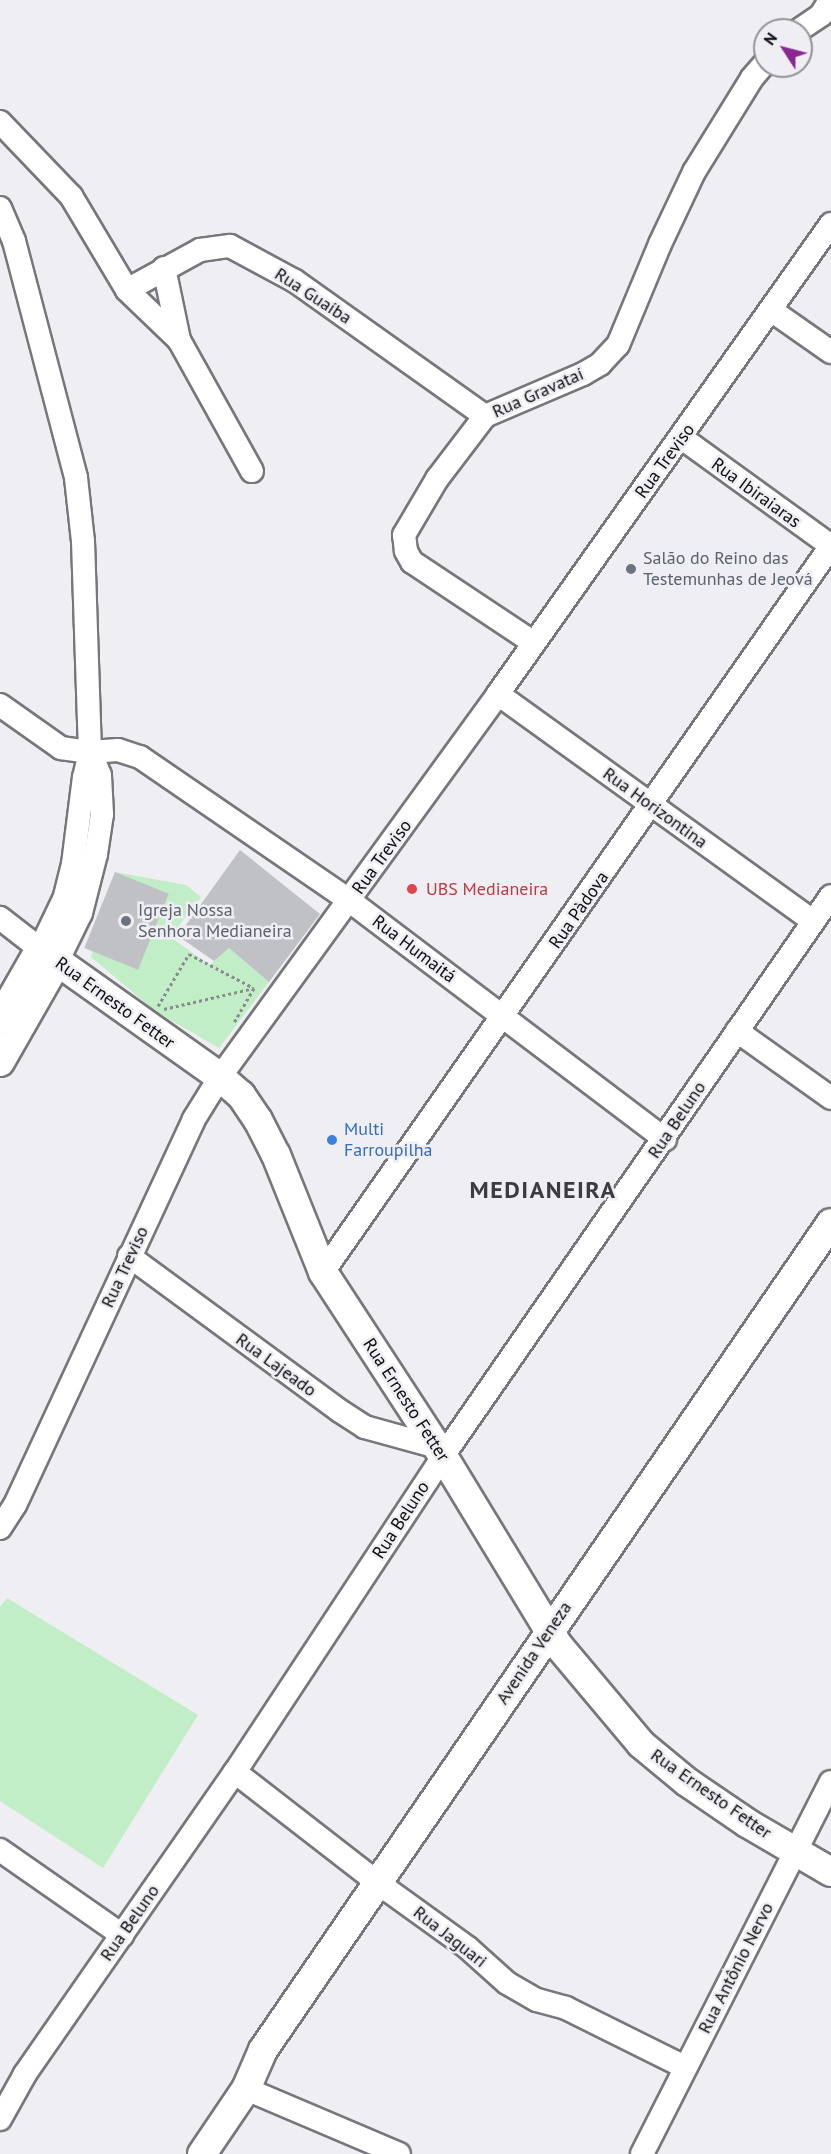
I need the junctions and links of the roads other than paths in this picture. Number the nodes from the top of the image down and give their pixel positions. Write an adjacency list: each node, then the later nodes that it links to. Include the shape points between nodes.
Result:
1 (827, 12): 2 (street)
2 (813, 21)
3 (753, 77): 12 (street, Rua Gravataí, via 694,172 618,345 600,364 583,374)
4 (0, 122): 8 (street, via 70,196)
5 (0, 208): 19 (street, via 14,241 76,478 84,541)
6 (831, 224): 9 (street, Rua Treviso)
7 (164, 267): 8 (street, Rua Guaíba); 10 (street); 12 (street, Rua Guaíba, via 200,250 230,246 295,280)
8 (127, 290): 10 (street)
9 (771, 310): 11 (street); 13 (street, Rua Treviso)
10 (179, 340): 14 (street)
11 (831, 352)
12 (485, 416): 16 (street, Rua Gravataí, via 437,479 409,525 404,535 406,551 412,562)
13 (682, 438): 15 (street, Rua Ibiraiaras); 16 (street, Rua Treviso)
14 (252, 471)
15 (831, 546): 20 (street, Rua Pàdova)
16 (534, 643): 17 (street, Rua Treviso)
17 (498, 694): 20 (street, Rua Horizontina); 22 (street, Rua Treviso)
18 (0, 705): 19 (street, Rua Humaitá, via 61,748)
19 (90, 752): 22 (street, Rua Humaitá, via 118,750 140,757); 25 (street, via 73,864)
20 (651, 806): 24 (street, Rua Horizontina); 26 (street, Rua Pàdova)
21 (831, 896): 24 (street, Rua Beluno)
22 (350, 901): 26 (street, Rua Humaitá); 30 (street, Rua Treviso)
23 (0, 918): 25 (street, Rua Ernesto Fetter)
24 (813, 921): 28 (street, Rua Beluno)
25 (49, 955): 27 (main road); 29 (main road); 30 (main road, Rua Ernesto Fetter)
26 (505, 1016): 32 (street, Rua Humaitá); 36 (street, Rua Pàdova)
27 (0, 1019)
28 (737, 1031): 31 (street); 32 (street, Rua Beluno)
29 (0, 1062)
30 (220, 1077): 34 (street, Rua Treviso, via 195,1119); 36 (main road, Rua Ernesto Fetter, via 241,1095 258,1120)
31 (831, 1098)
32 (665, 1139): 37 (street, Rua Beluno)
33 (831, 1223): 40 (main road, Avenida Veneza)
34 (129, 1256): 37 (street, Rua Lajeado, via 357,1422); 38 (street, Rua Treviso)
35 (831, 1257): 40 (main road, Avenida Veneza)
36 (323, 1272): 37 (main road, Rua Ernesto Fetter)
37 (440, 1451): 40 (main road, Rua Ernesto Fetter); 41 (street, Rua Beluno)
38 (8, 1500): 39 (street, Rua Treviso)
39 (0, 1528)
40 (553, 1638): 44 (main road, Rua Ernesto Fetter, via 641,1744 687,1782); 46 (main road, Avenida Veneza)
41 (235, 1772): 46 (street, Rua Jaguari); 47 (street, Rua Beluno)
42 (831, 1782): 44 (street, Rua Antônio Nervo)
43 (0, 1850): 47 (street)
44 (796, 1852): 45 (main road, Rua Ernesto Fetter); 48 (street, Rua Antônio Nervo)
45 (831, 1872)
46 (384, 1887): 48 (street, Rua Jaguari, via 468,1948 507,1983); 49 (main road, Avenida Veneza, via 280,2056)
47 (122, 1935): 50 (street, Rua Beluno, via 25,2074)
48 (685, 2067): 53 (street, Rua Antônio Nervo)
49 (246, 2089): 51 (main road, Avenida Veneza); 52 (street)
50 (0, 2119)
51 (202, 2154)
52 (399, 2154)
53 (642, 2154)

